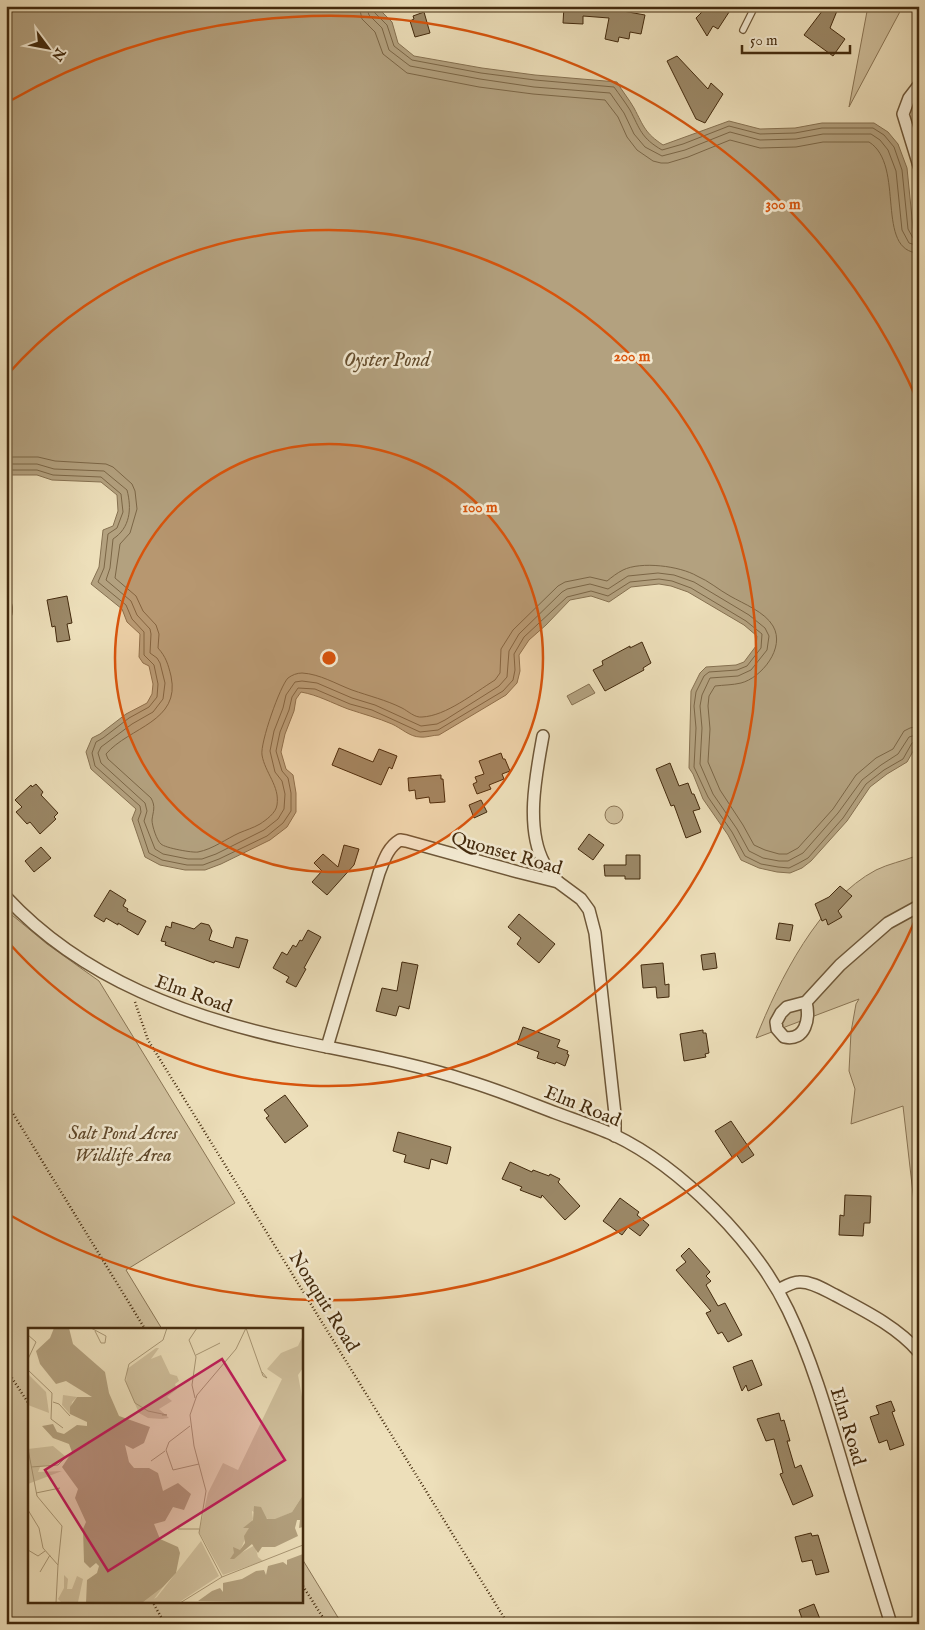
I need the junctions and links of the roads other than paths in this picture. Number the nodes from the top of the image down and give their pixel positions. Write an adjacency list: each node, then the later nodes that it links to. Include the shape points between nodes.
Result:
1 (755, 6): 2 (lane)
2 (743, 30)
3 (919, 85): 4 (street, via 903,114)
4 (919, 166)
5 (6, 607): 6 (street)
6 (6, 612)
7 (543, 736): 8 (street, via 533,795 535,827 544,864)
8 (558, 882): 12 (street, Quonset Road, via 406,841 395,842 379,872); 13 (street, Quonset Road, via 581,899 589,910 595,933)
9 (6, 897): 12 (street, Elm Road, via 48,936 130,987 232,1026)
10 (919, 906): 11 (street, via 888,923 840,965)
11 (806, 1002)
12 (327, 1047): 13 (street, Elm Road, via 468,1081)
13 (615, 1136): 14 (street, Elm Road, via 657,1161 710,1204)
14 (778, 1290): 15 (street, via 798,1282 820,1288 877,1318); 16 (street, Elm Road, via 826,1406)
15 (919, 1352)
16 (891, 1624)

